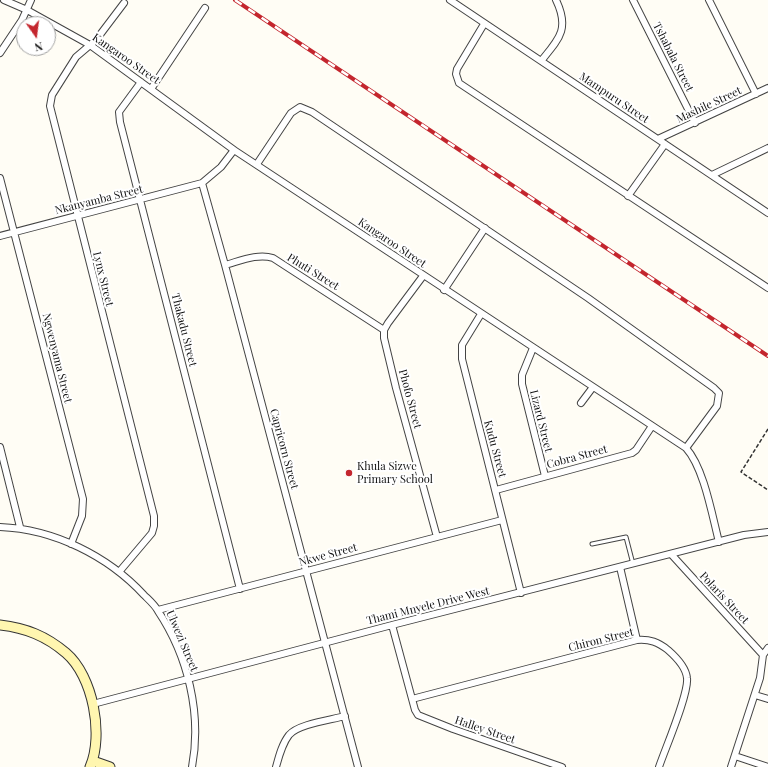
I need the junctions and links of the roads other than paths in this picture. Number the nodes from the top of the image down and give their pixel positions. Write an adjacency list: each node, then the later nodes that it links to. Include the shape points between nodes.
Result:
1 (4, 0): 9 (street, Kangaroo Street)
2 (31, 0): 9 (street)
3 (450, 0): 10 (street, Mampuru Street)
4 (556, 0): 13 (street, via 563,16 562,31)
5 (633, 0): 18 (street, Tshabala Street)
6 (709, 0): 17 (street)
7 (124, 2): 11 (street, Lynx Street)
8 (206, 8): 16 (street)
9 (27, 10): 11 (street, Kangaroo Street); 12 (street)
10 (484, 24): 13 (street, Mampuru Street); 27 (street, via 457,70 460,82)
11 (90, 46): 14 (street, Kangaroo Street); 30 (street, Lynx Street, via 76,56 52,95 50,106)
12 (0, 53)
13 (541, 61): 19 (street, Mampuru Street)
14 (141, 82): 16 (street, Kangaroo Street); 28 (street, Thakadu Street, via 122,107 119,117)
15 (768, 88): 17 (street, Mashile Street)
16 (151, 89): 22 (street, Kangaroo Street)
17 (756, 94): 18 (street, Mashile Street)
18 (696, 123): 19 (street, Mashile Street)
19 (658, 139): 20 (street, Mampuru Street)
20 (665, 144): 24 (street, Mampuru Street); 27 (street)
21 (768, 148): 24 (street)
22 (234, 150): 23 (street, Kangaroo Street); 26 (street, via 221,167)
23 (257, 164): 31 (street, via 291,113 300,107 306,108); 35 (street, Kangaroo Street)
24 (712, 176): 29 (street, Mampuru Street)
25 (0, 178): 32 (street, Ngwenyama Street)
26 (202, 183): 28 (street, Nkanyamba Street); 34 (street, Capricorn Street)
27 (628, 196): 36 (street)
28 (140, 200): 30 (street, Nkanyamba Street); 61 (street, Thakadu Street)
29 (766, 209)
30 (77, 216): 32 (street, Nkanyamba Street); 60 (street, Lynx Street, via 154,516 152,533)
31 (485, 228): 37 (street); 45 (street, via 588,298 719,393 717,406)
32 (14, 232): 33 (street, Nkanyamba Street); 54 (street, Ngwenyama Street, via 82,499 82,516)
33 (0, 236)
34 (225, 265): 39 (street, Phuti Street, via 255,257 273,258); 59 (street, Capricorn Street)
35 (423, 276): 37 (street, Kangaroo Street); 39 (street)
36 (768, 288)
37 (444, 290): 38 (street, Kangaroo Street)
38 (481, 314): 40 (street, Kangaroo Street); 47 (street, Kudu Street, via 462,345 461,355)
39 (384, 330): 52 (street, Phofo Street, via 396,388)
40 (533, 348): 41 (street, Kangaroo Street); 46 (street, Lizard Street, via 522,375 522,384)
41 (593, 387): 42 (street); 43 (street, Kangaroo Street)
42 (581, 403)
43 (652, 426): 45 (street, Kangaroo Street); 46 (street, Cobra Street, via 632,453)
44 (0, 447): 50 (street)
45 (686, 448): 53 (street, Kangaroo Street, via 698,467)
46 (545, 476): 47 (street, Cobra Street)
47 (496, 490): 48 (street, Kudu Street)
48 (502, 520): 52 (street, Nkwe Street); 62 (street, Kudu Street)
49 (0, 526): 50 (street, Ulwezi Street)
50 (20, 527): 54 (street, Ulwezi Street)
51 (768, 532): 53 (street, Thami Mnyele Drive West)
52 (437, 537): 59 (street, Nkwe Street)
53 (719, 542): 56 (street, Thami Mnyele Drive West)
54 (71, 544): 60 (street, Ulwezi Street)
55 (592, 544): 57 (lane, via 626,537)
56 (671, 554): 57 (street, Thami Mnyele Drive West); 69 (street, Polaris Street)
57 (633, 564): 58 (street, Thami Mnyele Drive West)
58 (620, 567): 62 (street, Thami Mnyele Drive West); 66 (street)
59 (306, 571): 61 (street, Nkwe Street); 67 (street, Capricorn Street)
60 (120, 572): 63 (street, Ulwezi Street)
61 (240, 589): 63 (street, Nkwe Street)
62 (521, 593): 65 (street, Thami Mnyele Drive West)
63 (158, 610): 70 (street, Ulwezi Street, via 182,659)
64 (0, 625): 74 (street, via 23,628 35,633 67,654 78,667)
65 (392, 625): 67 (street, Thami Mnyele Drive West); 72 (street, Halley Street)
66 (637, 640): 72 (street, Chiron Street); 83 (street, Chiron Street, via 653,641 664,647 679,662 687,677 683,699)
67 (326, 643): 70 (street, Thami Mnyele Drive West); 75 (street, Capricorn Street)
68 (768, 648): 69 (street)
69 (763, 655): 71 (street, via 763,669)
70 (188, 679): 74 (street, Thami Mnyele Drive West); 79 (street, Ulwezi Street, via 193,701 195,734)
71 (755, 694): 73 (street); 76 (street)
72 (412, 699): 82 (street, Halley Street, via 418,715 424,718)
73 (768, 699)
74 (93, 704): 77 (street, via 97,735)
75 (345, 716): 80 (street, via 306,726 290,734); 81 (street, Capricorn Street)
76 (735, 756): 84 (street); 85 (street)
77 (92, 764): 78 (street)
78 (110, 767)
79 (192, 767)
80 (276, 767)
81 (358, 767)
82 (562, 767)
83 (659, 767)
84 (731, 767)
85 (768, 767)

